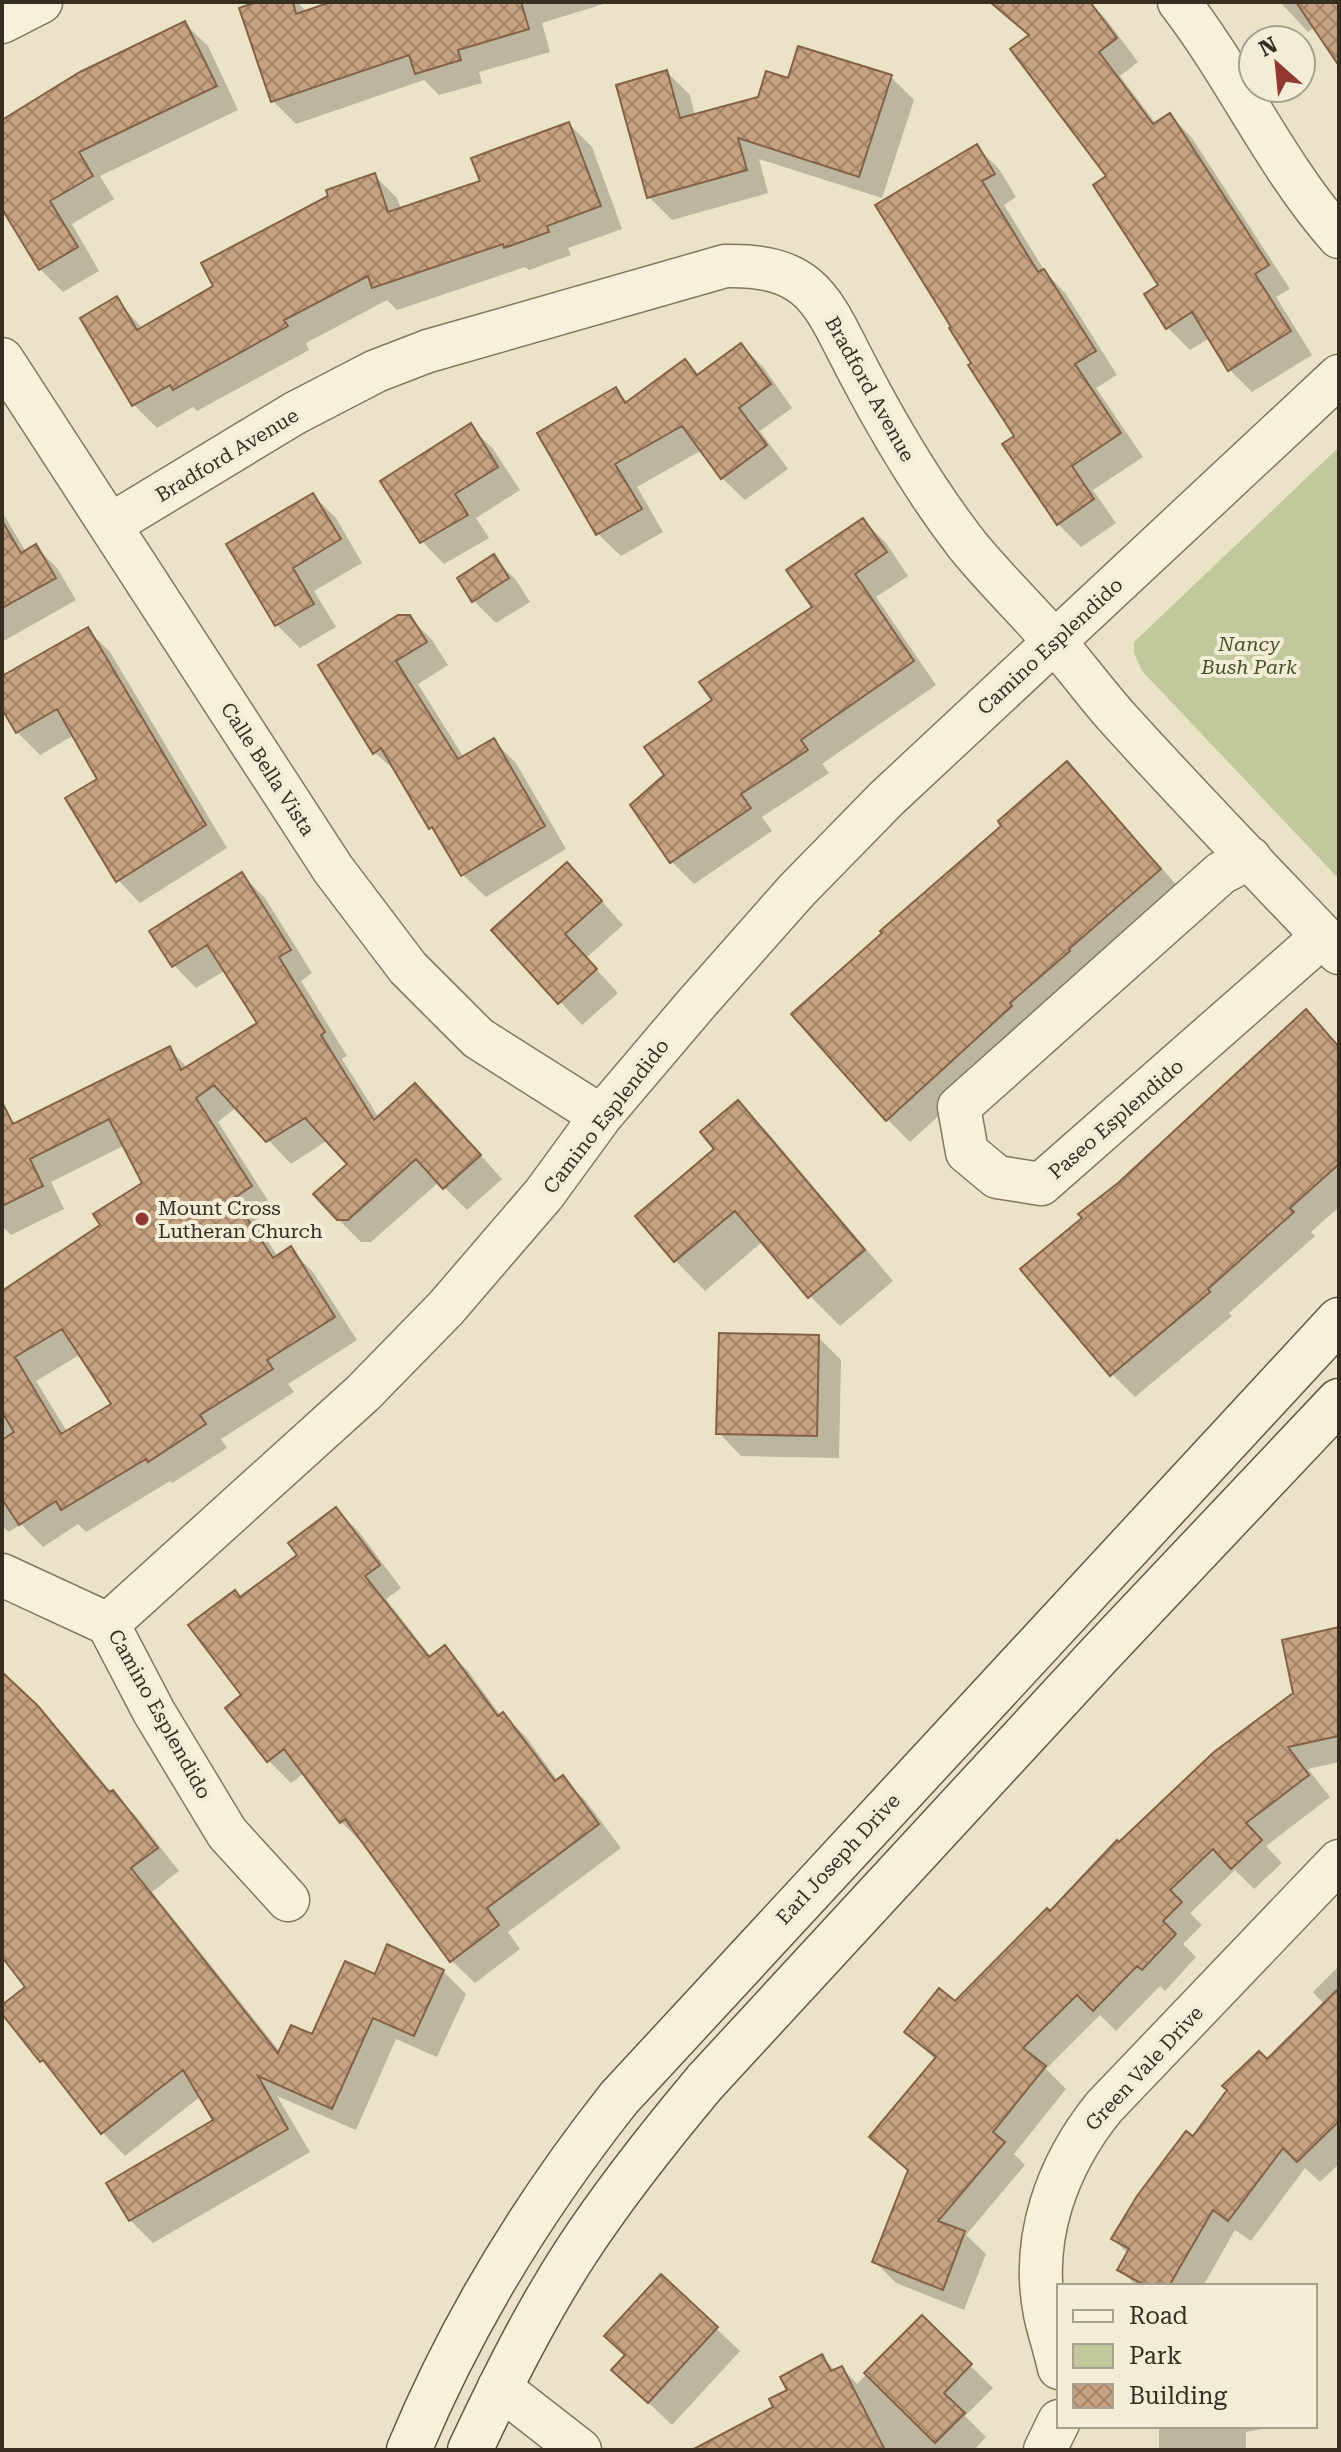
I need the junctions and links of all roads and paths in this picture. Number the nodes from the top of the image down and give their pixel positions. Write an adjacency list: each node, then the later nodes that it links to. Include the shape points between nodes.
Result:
1 (41, 2): 3 (street)
2 (1179, 2): 4 (street)
3 (2, 22)
4 (1339, 237)
5 (2, 359): 7 (street, Calle Bella Vista)
6 (1339, 376): 8 (street, Camino Esplendido)
7 (110, 525): 8 (street, Bradford Avenue, via 295,413 376,371 428,351 725,266 758,265 789,275 815,294 835,321 920,479 969,546); 11 (street, Calle Bella Vista, via 333,869 408,968 478,1038)
8 (1055, 642): 9 (street, Bradford Avenue, via 1115,715); 11 (street, Camino Esplendido, via 797,890)
9 (1250, 858): 10 (street, Bradford Avenue); 10 (street, Paseo Esplendido, via 1221,873 959,1107 967,1152 997,1177 1041,1184)
10 (1331, 944)
11 (601, 1116): 15 (street, Camino Esplendido, via 544,1194 446,1308 363,1393)
12 (1339, 1320): 19 (main road, Earl Joseph Drive, via 619,2098 534,2212)
13 (1339, 1401): 20 (main road, via 695,2093 575,2253)
14 (2, 1575): 15 (street)
15 (108, 1624): 17 (street, Camino Esplendido, via 227,1833)
16 (1339, 1861): 18 (street, Green Vale Drive, via 1104,2107 1070,2155 1049,2209 1041,2278)
17 (288, 1900)
18 (1057, 2360)
19 (448, 2363): 20 (main road); 22 (main road, Earl Joseph Drive)
20 (499, 2387): 23 (main road); 24 (street)
21 (1057, 2425): 25 (street)
22 (409, 2450)
23 (470, 2450)
24 (580, 2450)
25 (1045, 2450)

